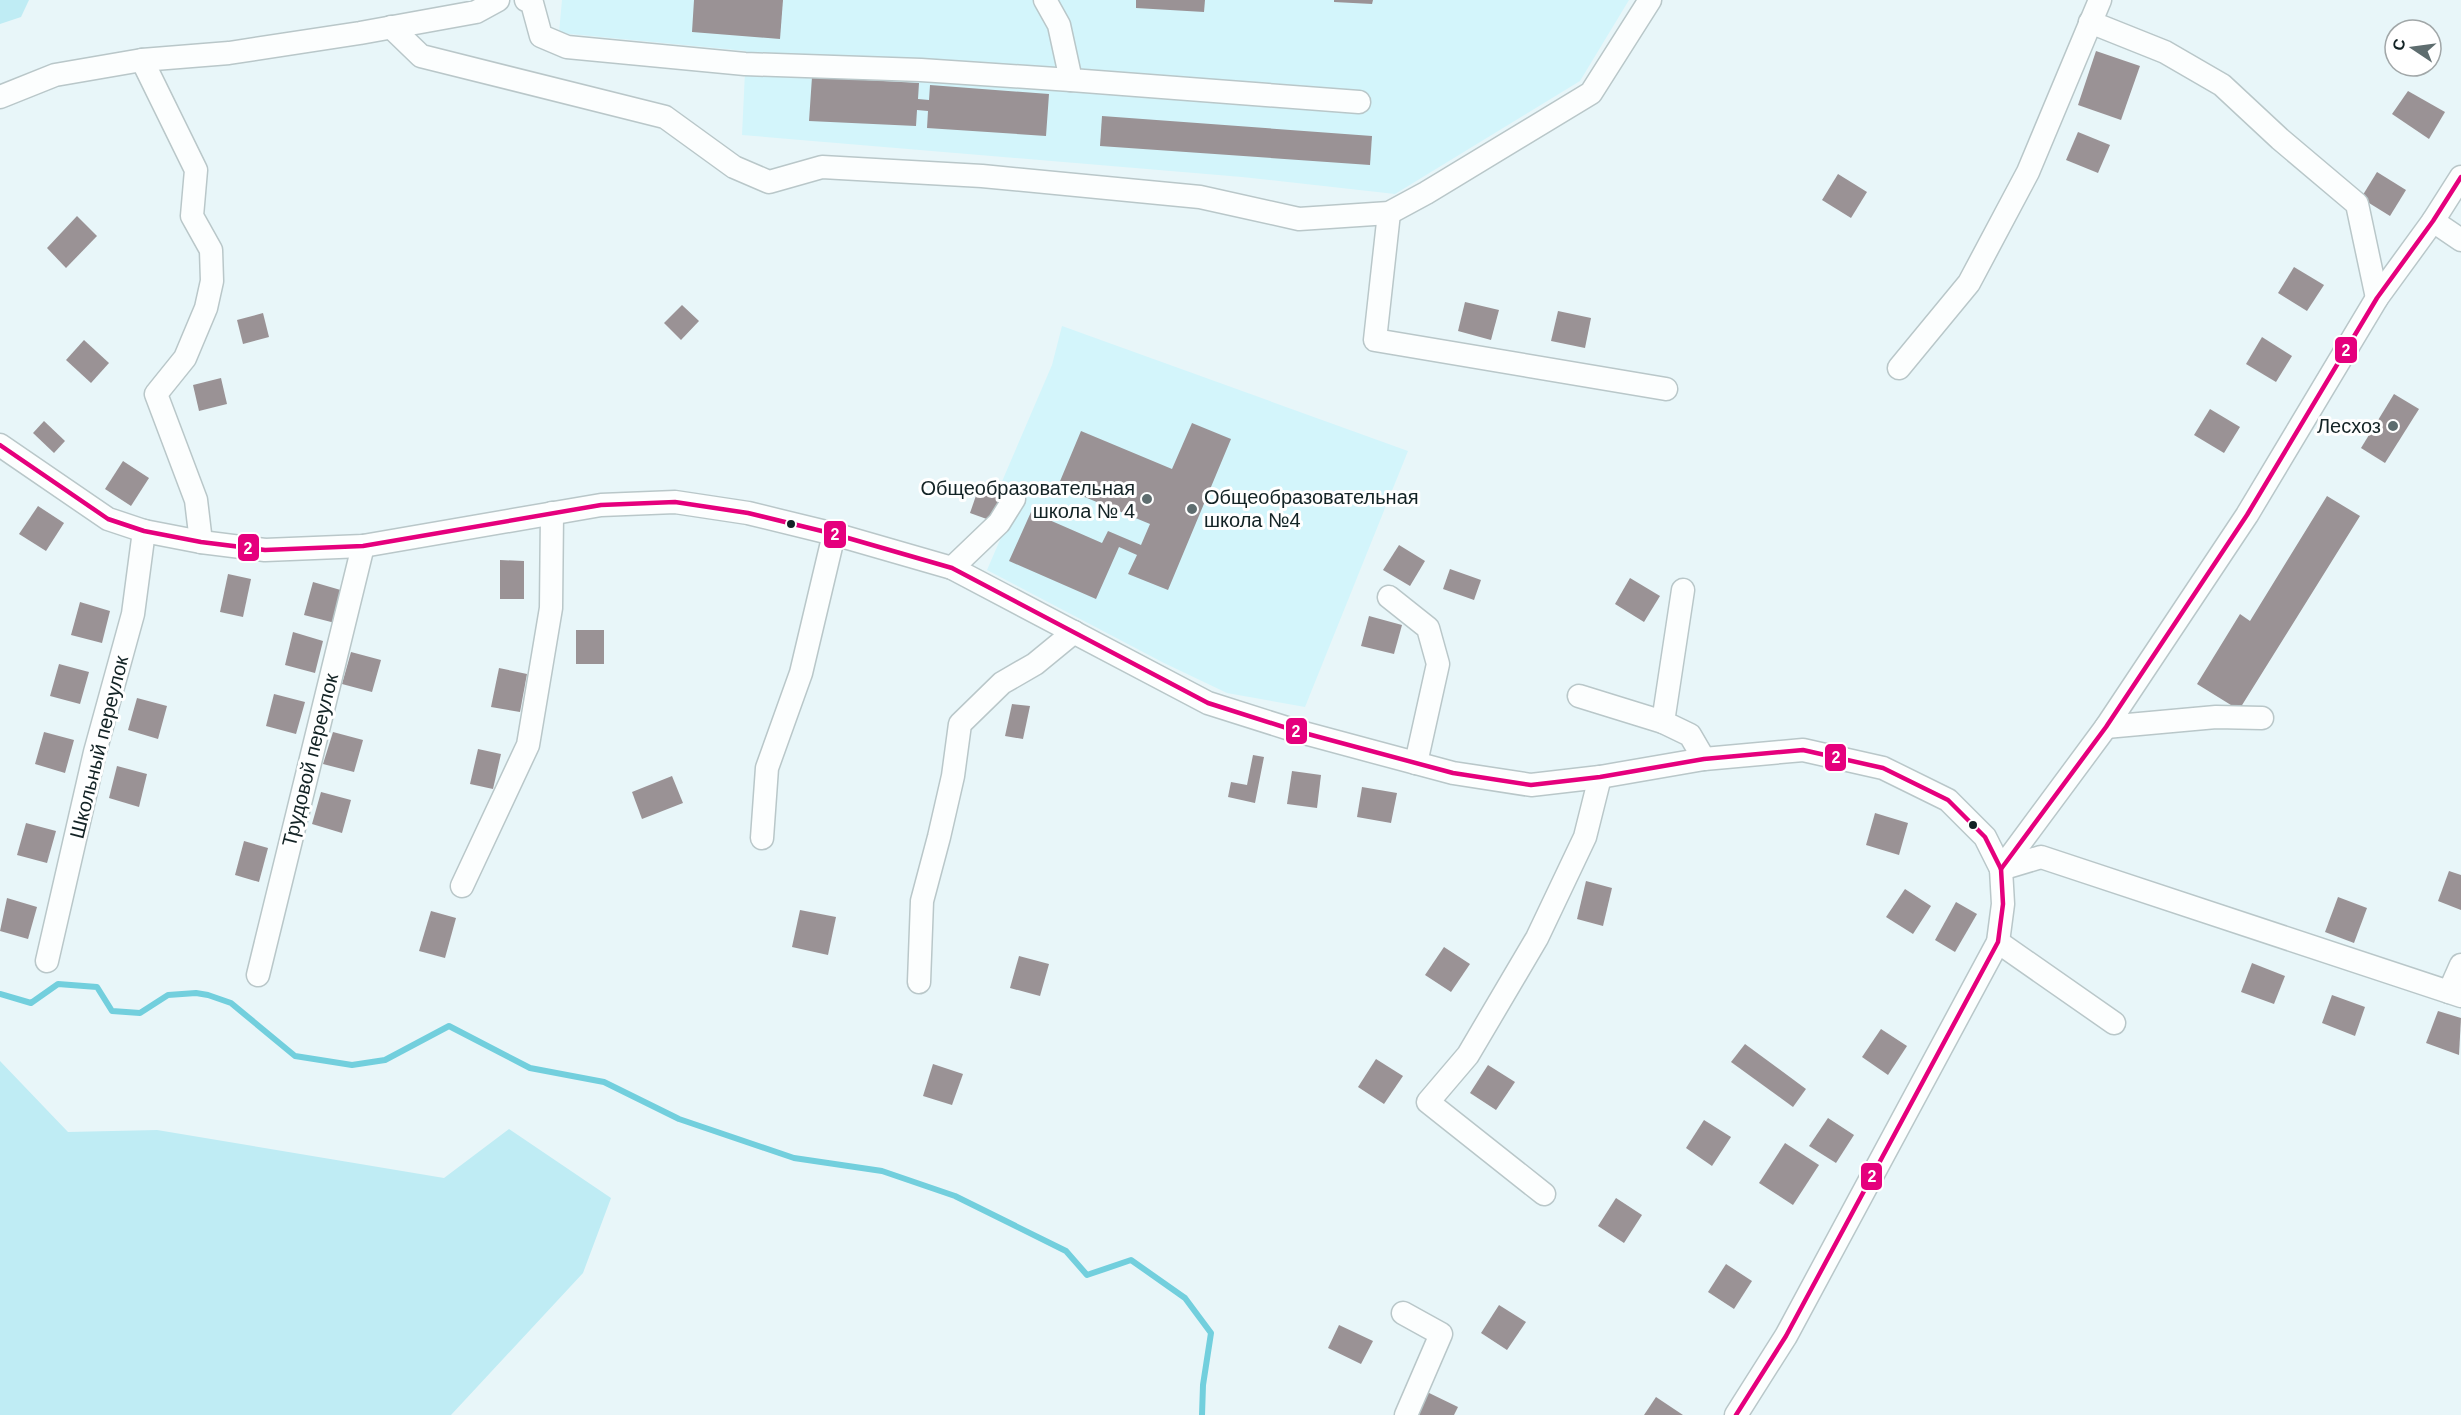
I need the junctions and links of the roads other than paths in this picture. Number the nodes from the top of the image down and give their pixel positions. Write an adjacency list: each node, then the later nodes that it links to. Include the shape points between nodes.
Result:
1 (498, 0): 7 (street, via 476,12)
2 (526, 0): 9 (street, via 532,3 541,36 567,47 745,64)
3 (1045, 0): 9 (street, via 1059,25)
4 (1650, 0): 13 (street, via 1591,93)
5 (2100, 0): 6 (street)
6 (2090, 22): 16 (street, via 2164,52 2222,85 2357,204); 17 (street, via 2028,172 1969,283)
7 (391, 27): 8 (street, via 229,53); 13 (street, via 421,56 665,117 734,167 769,182 822,166 982,176 1200,197 1299,219)
8 (142, 60): 10 (street, via 55,75); 24 (street, via 196,170 192,216 211,250 212,281 206,308 185,358 156,394 196,500)
9 (1071, 80): 11 (street)
10 (0, 97)
11 (1359, 102)
12 (2461, 177): 14 (street)
13 (1389, 213): 18 (street, via 1375,340)
14 (2433, 221): 15 (street); 16 (street)
15 (2461, 240)
16 (2377, 298): 33 (street, via 2247,515)
17 (1899, 368)
18 (1666, 389)
19 (0, 445): 22 (street, via 108,519)
20 (1014, 499): 26 (street, via 999,523)
21 (552, 513): 23 (street, via 601,505 675,502 748,513); 25 (street); 39 (street, via 551,608 528,744)
22 (144, 531): 24 (street); 41 (street, Школьный переулок, via 133,614 95,752)
23 (834, 534): 26 (street); 37 (street, via 801,673 767,768)
24 (201, 542): 25 (street, via 265,550)
25 (363, 546): 43 (street, Трудовой переулок)
26 (952, 567): 29 (street)
27 (1683, 590): 32 (street)
28 (1389, 597): 35 (street, via 1428,628 1438,664)
29 (1074, 633): 35 (street, via 1208,703); 44 (street, via 1035,664 1002,683 960,724 942,827 922,901)
30 (1579, 696): 32 (street)
31 (2262, 718): 33 (street, via 2216,717)
32 (1663, 722): 34 (street, via 1690,735)
33 (2106, 727): 38 (street)
34 (1704, 759): 36 (street); 38 (street, via 1803,750 1883,768 1948,800 1985,837)
35 (1416, 763): 36 (street, via 1531,785)
36 (1600, 777): 47 (street, via 1585,837 1537,938 1468,1055 1428,1102)
37 (762, 838)
38 (2001, 869): 40 (street, via 2003,904); 45 (street, via 2041,857)
39 (462, 886)
40 (1998, 942): 46 (street); 50 (street, via 1786,1335)
41 (47, 962)
42 (2461, 965): 45 (street)
43 (258, 975)
44 (919, 982)
45 (2455, 994)
46 (2114, 1023)
47 (1544, 1194)
48 (1403, 1313): 49 (street, via 1441,1334)
49 (1406, 1415)
50 (1736, 1415)

